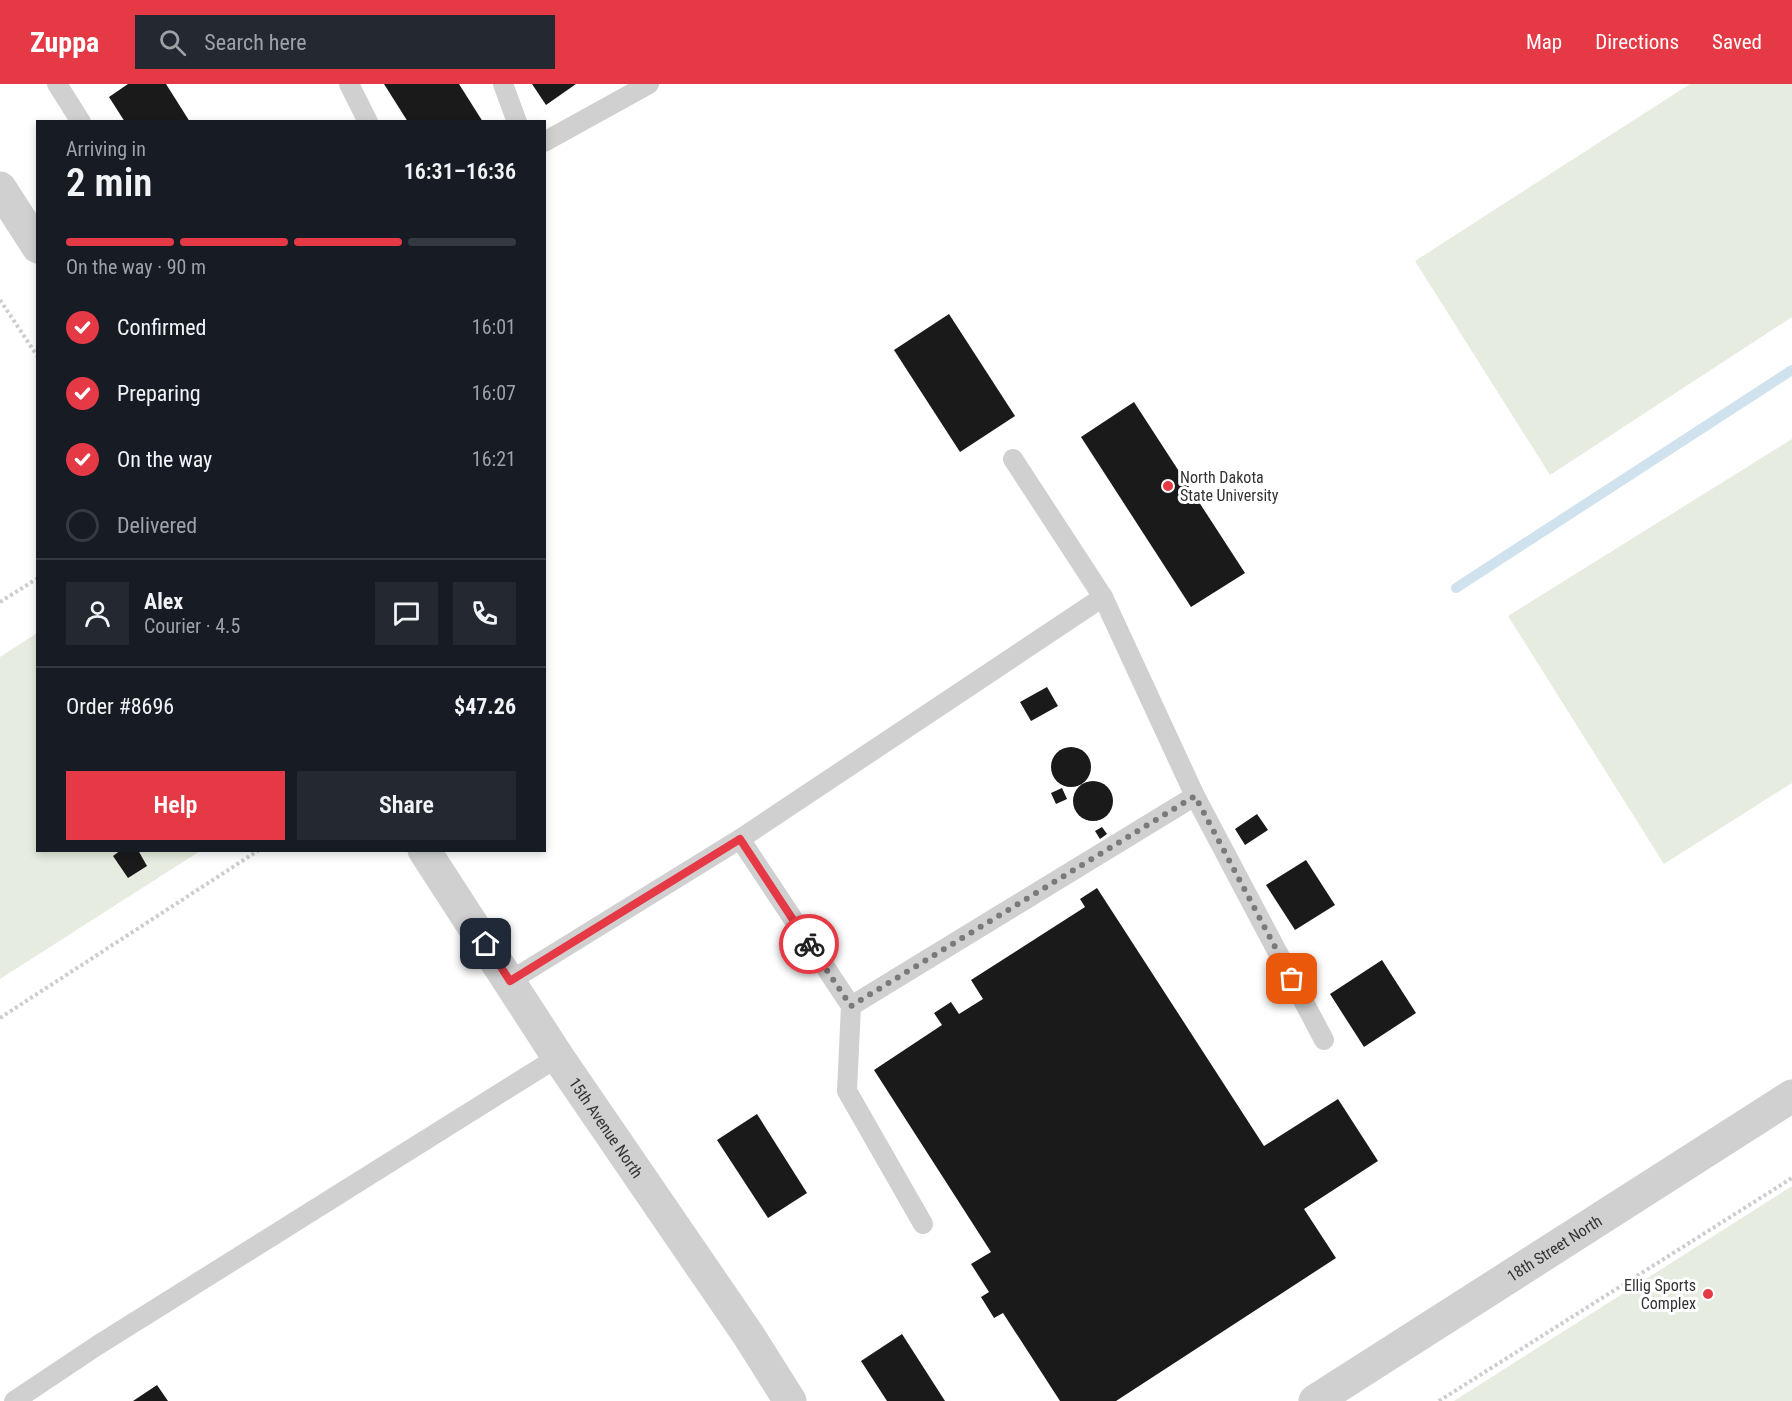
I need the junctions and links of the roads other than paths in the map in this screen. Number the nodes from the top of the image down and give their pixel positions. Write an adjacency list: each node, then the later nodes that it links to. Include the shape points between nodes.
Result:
1 (57, 84): 5 (lane)
2 (350, 84): 6 (lane)
3 (503, 84): 7 (lane)
4 (649, 84): 8 (lane)
5 (80, 120)
6 (367, 120)
7 (516, 120)
8 (546, 141)
9 (0, 188): 10 (street)
10 (36, 244)
11 (1013, 459): 12 (lane)
12 (1103, 597): 13 (lane); 14 (lane)
13 (1195, 796): 17 (lane); 18 (lane)
14 (740, 839): 16 (lane); 17 (lane)
15 (425, 852): 16 (street, 15th Avenue North)
16 (510, 981): 19 (street, 15th Avenue North)
17 (851, 1006): 21 (lane, via 847,1092)
18 (1324, 1040)
19 (558, 1057): 22 (lane); 23 (street, 15th Avenue North)
20 (1792, 1096): 24 (street, 18th Street North)
21 (922, 1224)
22 (14, 1401)
23 (790, 1401)
24 (1315, 1401)

